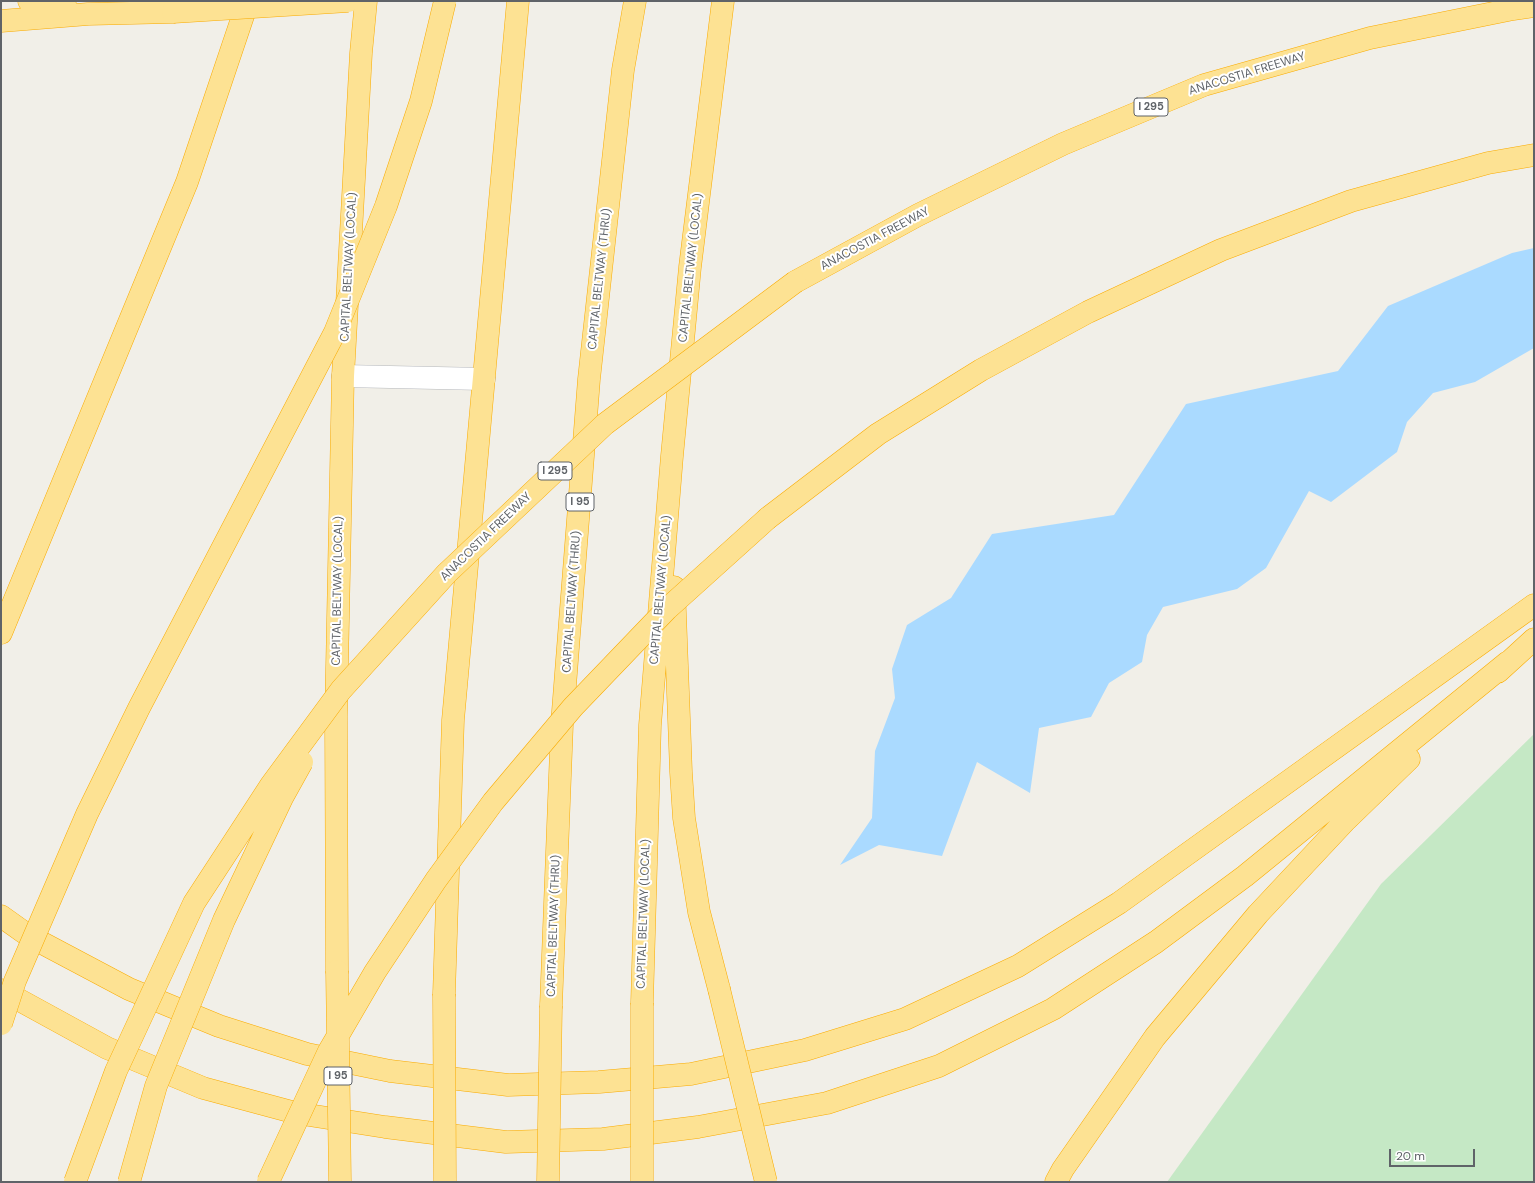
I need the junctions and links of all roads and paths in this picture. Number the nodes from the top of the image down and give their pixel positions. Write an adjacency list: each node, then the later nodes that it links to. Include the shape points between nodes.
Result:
1 (29, 1): 11 (highway)
2 (68, 1): 11 (lane)
3 (248, 1): 18 (highway, via 186,182)
4 (348, 1): 11 (highway, bridge, via 173,12)
5 (366, 1): 14 (highway, CAPITAL BELTWAY (LOCAL) / I 95)
6 (445, 1): 24 (highway, bridge, via 421,101 388,198 335,332 139,708 87,814 15,981)
7 (518, 1): 15 (highway)
8 (635, 1): 30 (highway, CAPITAL BELTWAY (THRU) / I 95, bridge, via 623,70 589,380 562,724 551,1006)
9 (723, 1): 16 (highway, CAPITAL BELTWAY (LOCAL), via 690,267)
10 (1534, 6): 21 (highway, ANACOSTIA FREEWAY / I 295, bridge, via 1370,38 1204,85 1056,148 918,215 795,282 605,424 447,573)
11 (88, 14): 12 (highway)
12 (1, 21)
13 (1534, 155): 27 (highway, bridge, via 1488,163 1351,201 1221,250 1088,312 981,370 878,434 768,518 667,609 573,707 493,802 436,880 375,972 329,1051)
14 (343, 376): 15 (lane); 28 (highway, CAPITAL BELTWAY (LOCAL) / I 95, bridge, via 336,716)
15 (484, 379): 29 (highway, bridge, via 453,720 444,994)
16 (672, 456): 31 (highway, CAPITAL BELTWAY (LOCAL), bridge, via 650,725 642,1003); 32 (highway, bridge, via 674,615 680,772 691,867)
17 (1534, 605): 22 (highway, via 1120,903 1018,966 905,1019 805,1050 722,1068 691,1074 599,1082 508,1085 390,1071 307,1054 219,1026 129,989 29,936)
18 (1, 633)
19 (1534, 639): 20 (highway)
20 (1508, 662): 23 (highway, via 1245,876 1156,942 1060,1005 939,1066 827,1102 698,1126 603,1139 506,1142 385,1126 296,1113 203,1088 107,1048); 33 (highway, via 1346,820 1258,914 1155,1037)
21 (341, 690): 25 (highway, bridge, via 271,785 194,903 116,1071); 26 (highway, bridge, via 282,798 224,920 156,1086)
22 (1, 916)
23 (1, 990)
24 (1, 1024)
25 (75, 1182)
26 (129, 1182)
27 (268, 1182)
28 (340, 1182)
29 (445, 1182)
30 (548, 1182)
31 (642, 1182)
32 (766, 1182)
33 (1056, 1182)

